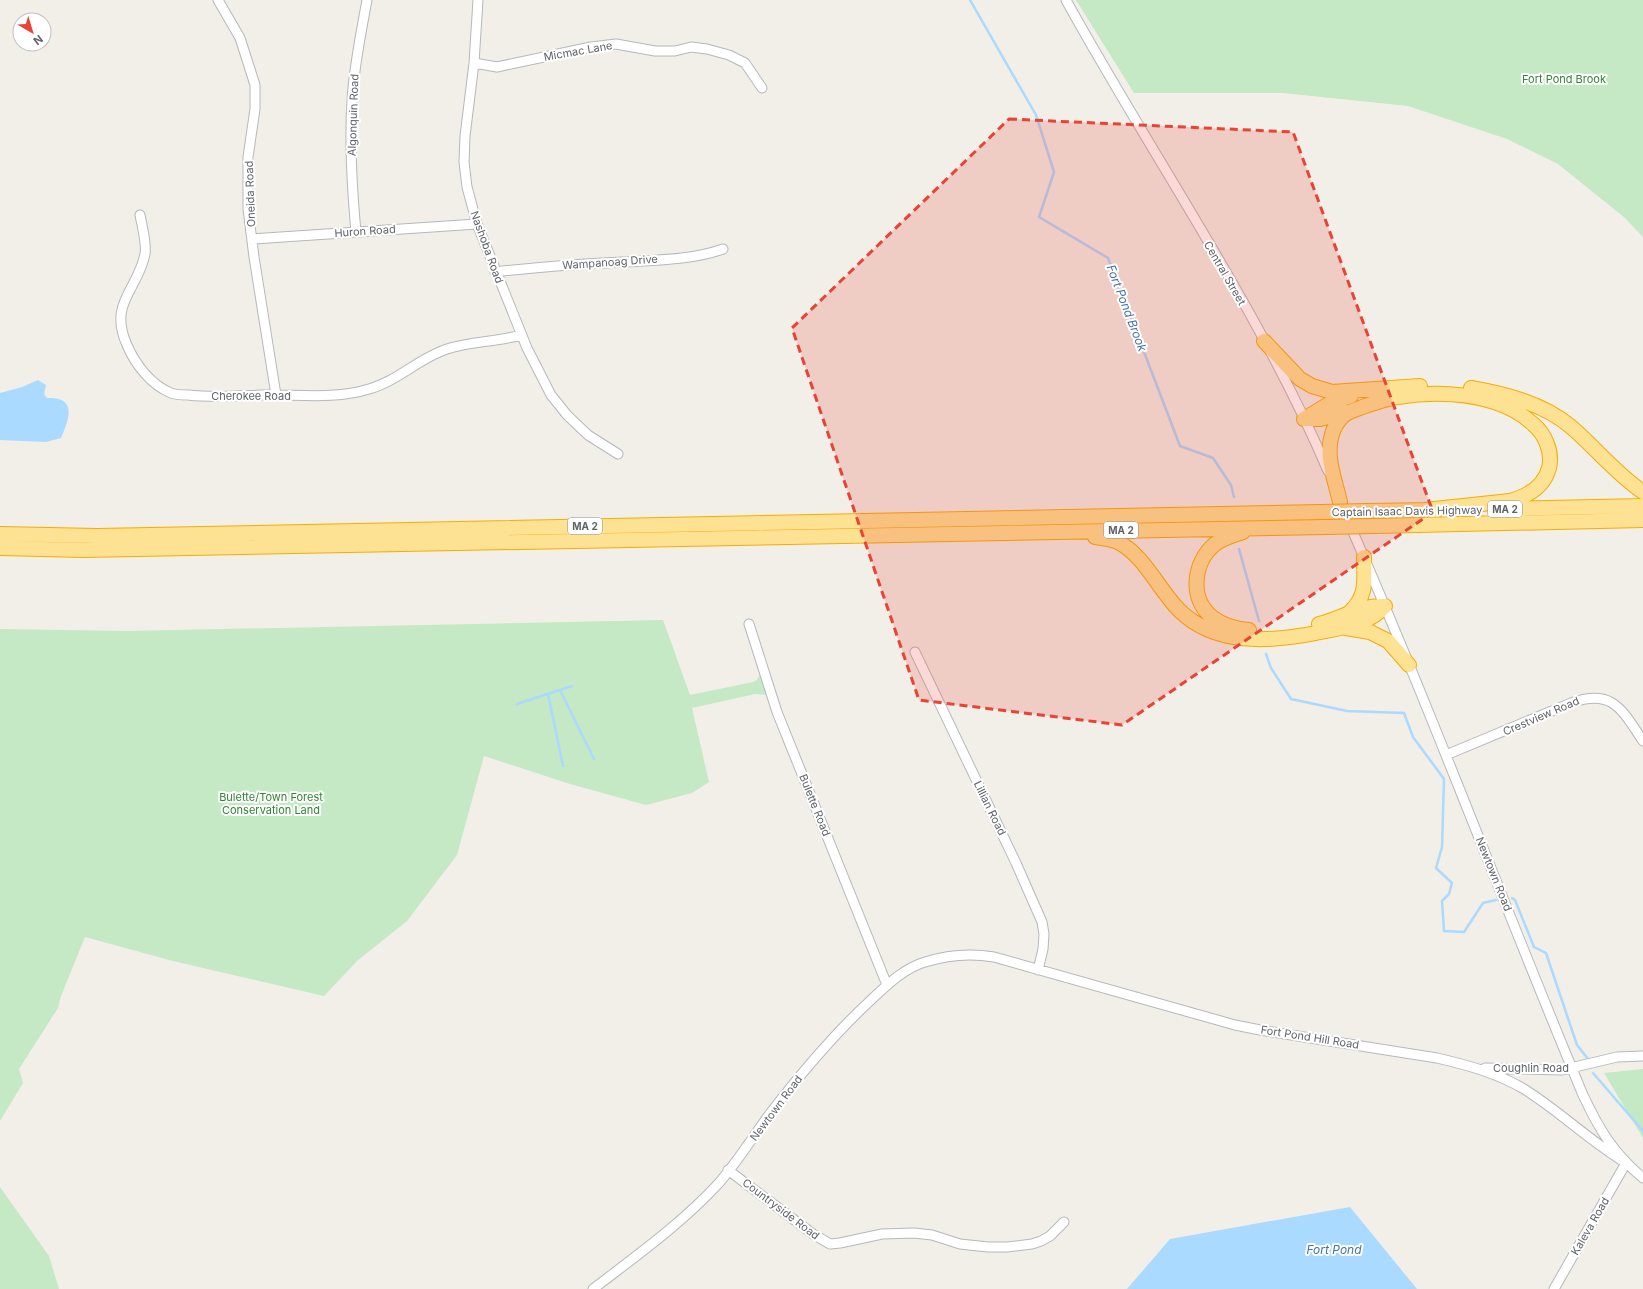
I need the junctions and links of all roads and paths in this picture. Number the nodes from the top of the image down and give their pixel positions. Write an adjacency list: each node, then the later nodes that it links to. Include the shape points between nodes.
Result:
1 (218, 0): 10 (street, Oneida Road, via 240,38 255,85 255,109 248,157 248,209)
2 (367, 0): 9 (street, Algonquin Road, via 356,60 350,133)
3 (478, 0): 5 (street, Nashoba Road)
4 (1066, 0): 14 (street, Central Street)
5 (474, 63): 6 (street, Micmac Lane, via 497,67 616,44 655,51 675,51 691,47 729,55 745,63); 8 (street, Nashoba Road, via 464,162 467,188)
6 (762, 88)
7 (140, 215): 16 (street, Cherokee Road, via 145,253 141,268 122,304 120,319 126,345 136,362 160,388 173,394 222,398)
8 (477, 224): 9 (street, Huron Road); 12 (street, Nashoba Road)
9 (356, 232): 10 (street, Huron Road)
10 (252, 239): 16 (street, Oneida Road)
11 (723, 249): 12 (street, Wampanoag Drive, via 707,255 543,266)
12 (495, 272): 13 (street, Nashoba Road)
13 (521, 335): 16 (street, Cherokee Road, via 446,349 426,358 394,379 344,396); 19 (street, Nashoba Road, via 539,375 567,415 588,435)
14 (1264, 341): 15 (highway, via 1293,373 1312,386 1332,392); 18 (street, Central Street)
15 (1367, 391): 18 (highway, via 1332,402); 20 (highway, via 1454,386 1513,396 1569,426 1631,484)
16 (276, 396)
17 (1353, 411): 18 (highway, via 1320,419); 21 (highway, via 1344,415 1337,423 1330,443 1329,455); 23 (highway, via 1401,397 1437,394 1465,396 1502,405 1530,421 1540,430 1547,444 1550,462 1547,475 1532,492 1510,501)
18 (1304, 419): 21 (street, Central Street)
19 (618, 454)
20 (1643, 492)
21 (1340, 502): 29 (street, Central Street)
22 (1643, 506): 23 (highway, Captain Isaac Davis Highway / MA 2)
23 (1425, 510): 27 (highway, Captain Isaac Davis Highway / MA 2, bridge, via 97,536)
24 (1643, 520): 25 (highway, Captain Isaac Davis Highway / MA 2, bridge)
25 (1257, 528): 26 (highway, Captain Isaac Davis Highway / MA 2); 31 (highway, via 1226,538 1216,544 1202,560 1196,580 1197,592 1202,605 1211,616 1233,628 1275,631 1315,625)
26 (1069, 531): 28 (highway, MA 2, via 83,550); 33 (highway, via 1110,539 1128,548 1178,609 1192,621 1220,634 1256,640)
27 (0, 534)
28 (0, 548)
29 (1364, 557): 30 (street, Newtown Road); 31 (highway, via 1363,592 1357,605)
30 (1385, 606): 31 (highway, via 1372,606); 33 (highway, via 1380,613 1364,622); 35 (street, Newtown Road)
31 (1348, 613)
32 (749, 624): 40 (street, Bulette Road, via 777,712)
33 (1336, 629): 35 (highway, via 1351,628 1370,632 1388,641)
34 (915, 652): 39 (street, Lillian Road, via 1042,922 1043,949)
35 (1409, 665): 37 (street, Newtown Road)
36 (1643, 741): 37 (street, Crestview Road, via 1617,706 1593,697 1571,703)
37 (1446, 755): 43 (street, Newtown Road)
38 (974, 955): 39 (street, Fort Pond Hill Road); 40 (street, Newtown Road, via 924,962)
39 (1038, 970): 42 (street, Fort Pond Hill Road, via 1235,1025)
40 (887, 985): 45 (street, Newtown Road, via 819,1052)
41 (1643, 1056): 43 (street, Coughlin Road, via 1618,1057)
42 (1466, 1064): 43 (street, Coughlin Road, via 1494,1069); 44 (street, Fort Pond Hill Road, via 1524,1090)
43 (1572, 1069): 44 (street, Newtown Road, via 1597,1125)
44 (1626, 1163): 46 (street, Newtown Road); 49 (street, Kaleva Road)
45 (728, 1170): 47 (street, Countryside Road, via 812,1234 830,1244 882,1234 914,1233 932,1235 960,1244 988,1248 1007,1247 1042,1241); 48 (street, Newtown Road, via 695,1208)
46 (1643, 1178)
47 (1064, 1222)
48 (593, 1289)
49 (1554, 1289)

